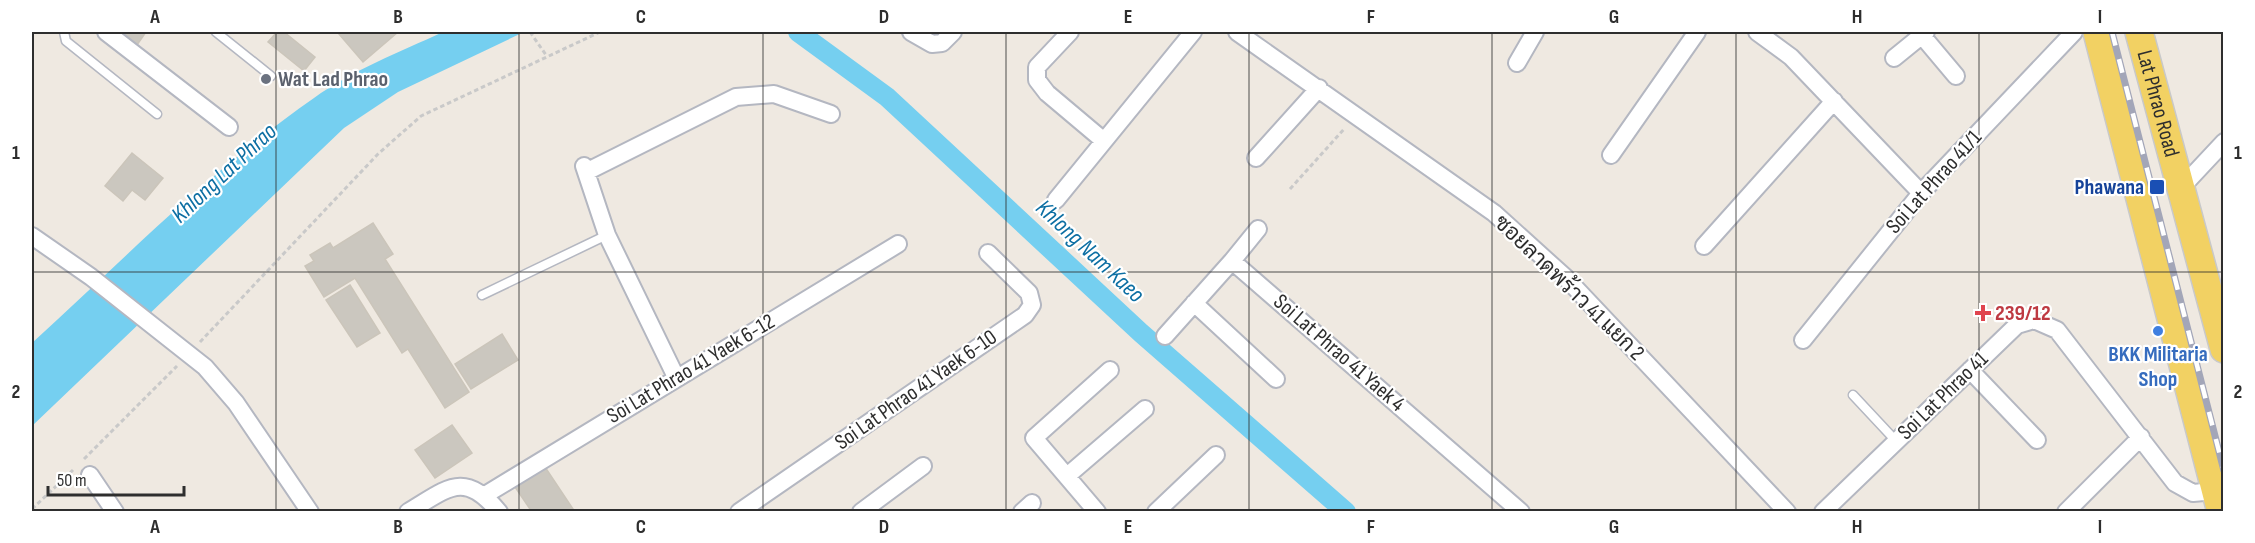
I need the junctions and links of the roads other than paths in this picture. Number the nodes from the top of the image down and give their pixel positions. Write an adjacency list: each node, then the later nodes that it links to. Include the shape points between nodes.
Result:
1 (64, 32): 22 (lane, via 66,41)
2 (106, 32): 24 (street)
3 (216, 32): 18 (lane)
4 (911, 32): 5 (street, via 932,44 942,43)
5 (952, 32)
6 (1070, 32): 25 (street, via 1037,67 1038,80 1047,93)
7 (1193, 32): 25 (street)
8 (1237, 32): 20 (street, ซอยลาดพร้าว 41 แยก 2)
9 (1535, 32): 17 (street)
10 (1696, 32): 27 (street)
11 (1757, 32): 21 (street, via 1791,57)
12 (2074, 32): 30 (street, Soi Lat Phrao 41/1)
13 (2097, 32): 58 (main road, Lat Phrao Road)
14 (2139, 32): 29 (main road, Lat Phrao Road)
15 (1923, 33): 16 (street); 19 (street)
16 (1894, 58)
17 (1516, 63)
18 (271, 76)
19 (1956, 76)
20 (1319, 88): 28 (street); 68 (street, ซอยลาดพร้าว 41 แยก 2, via 1494,213 1566,278)
21 (1834, 101): 30 (street); 36 (street)
22 (157, 114)
23 (831, 114): 33 (street, via 774,94 736,97 585,169)
24 (229, 128)
25 (1104, 141): 31 (street)
26 (2223, 142): 29 (street)
27 (1611, 155)
28 (1256, 158)
29 (2180, 189): 43 (main road, Lat Phrao Road)
30 (1921, 193): 42 (street, Soi Lat Phrao 41/1)
31 (1056, 200)
32 (1258, 229): 38 (street)
33 (607, 235): 39 (lane); 46 (street)
34 (32, 236): 61 (street, via 190,353 236,403)
35 (898, 244): 46 (street, Soi Lat Phrao 41 Yaek 6-12)
36 (1704, 246)
37 (988, 253): 64 (street, Soi Lat Phrao 41 Yaek 6-10, via 1029,293 1032,306 1025,315)
38 (1232, 261): 40 (street); 67 (street, Soi Lat Phrao 41 Yaek 4)
39 (482, 295)
40 (1194, 303): 41 (street); 47 (street)
41 (1165, 336)
42 (1803, 340)
43 (2223, 349)
44 (1110, 370): 56 (street, via 1034,438)
45 (1970, 370): 50 (street, Soi Lat Phrao 41, via 2017,325 2034,320 2046,323 2057,330); 51 (street); 52 (street, Soi Lat Phrao 41)
46 (676, 377): 57 (street, Soi Lat Phrao 41 Yaek 6-12)
47 (1276, 379)
48 (1853, 395): 52 (lane)
49 (1145, 409): 56 (street)
50 (2141, 437): 58 (street, Soi Lat Phrao 41, via 2175,483); 70 (street)
51 (2037, 440)
52 (1896, 441): 69 (street, Soi Lat Phrao 41)
53 (1216, 455): 66 (street)
54 (923, 466): 59 (street)
55 (90, 475): 60 (street)
56 (1067, 476): 65 (street)
57 (485, 495): 62 (street, via 474,487 454,484); 63 (street)
58 (2218, 501)
59 (867, 510)
60 (115, 512)
61 (310, 512)
62 (408, 512)
63 (499, 512)
64 (739, 512)
65 (1097, 512)
66 (1156, 512)
67 (1521, 512)
68 (1787, 512)
69 (1823, 512)
70 (2066, 512)

